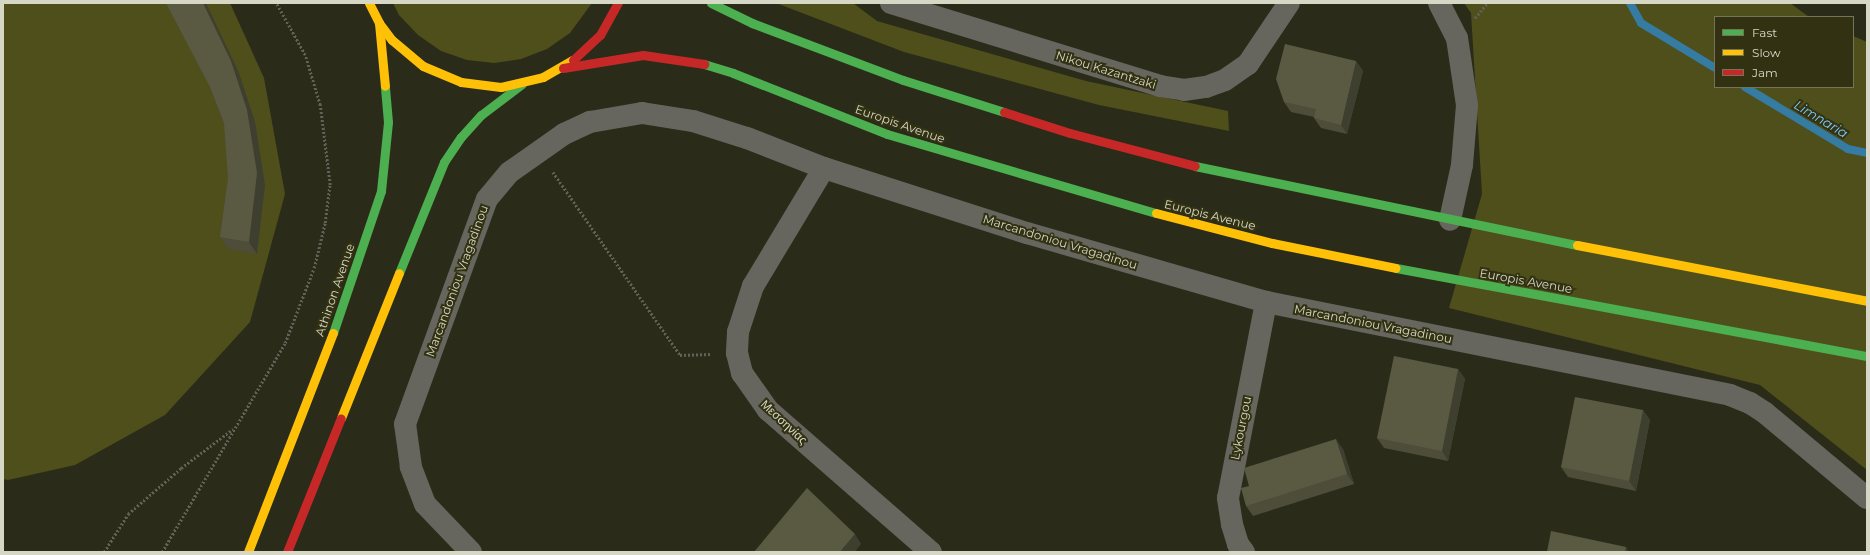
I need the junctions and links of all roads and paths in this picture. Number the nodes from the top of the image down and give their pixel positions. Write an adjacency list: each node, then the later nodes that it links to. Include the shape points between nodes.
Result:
1 (276, 3): 18 (path, via 308,62 320,105 330,185 325,223 314,268 304,295 285,343)
2 (369, 3): 8 (main road)
3 (618, 3): 9 (main road, via 600,35)
4 (711, 3): 13 (main road, via 752,22 902,80 1070,133 1184,164)
5 (891, 3): 6 (street, Nikou Kazantzaki, via 1160,86 1184,90 1206,87 1225,80 1248,64)
6 (1289, 3)
7 (1438, 3): 13 (street, via 1457,38 1467,105 1462,165)
8 (379, 23): 10 (main road, via 406,55 441,76 481,86); 22 (main road, Athinon Avenue, via 388,122 388,146 381,191 321,370)
9 (563, 68): 10 (main road); 17 (main road, Europis Avenue, via 603,64 643,55 692,61 733,73 887,134 1137,208 1272,243 1445,278)
10 (522, 84): 23 (main road, via 481,116 444,162)
11 (538, 150): 12 (street, Marcandoniou Vragadinou, via 590,122 642,113 700,123); 16 (path, via 680,355); 24 (street, Marcandoniou Vragadinou, via 510,172 487,199 405,424 411,467 425,504)
12 (824, 168): 15 (street, Marcandoniou Vragadinou, via 1027,233); 16 (street, Μεσσηνίας, via 753,286 738,332)
13 (1450, 220): 14 (main road)
14 (1867, 301)
15 (1266, 302): 19 (street, Marcandoniou Vragadinou, via 1730,395 1764,412); 26 (street, Lykourgou, via 1228,498 1232,524 1238,544)
16 (737, 353): 25 (street, Μεσσηνίας, via 742,373 768,410)
17 (1867, 356)
18 (235, 428): 20 (path, via 181,468 128,514); 21 (path)
19 (1867, 498)
20 (104, 552)
21 (162, 552)
22 (248, 552)
23 (287, 552)
24 (470, 552)
25 (931, 552)
26 (1244, 552)

